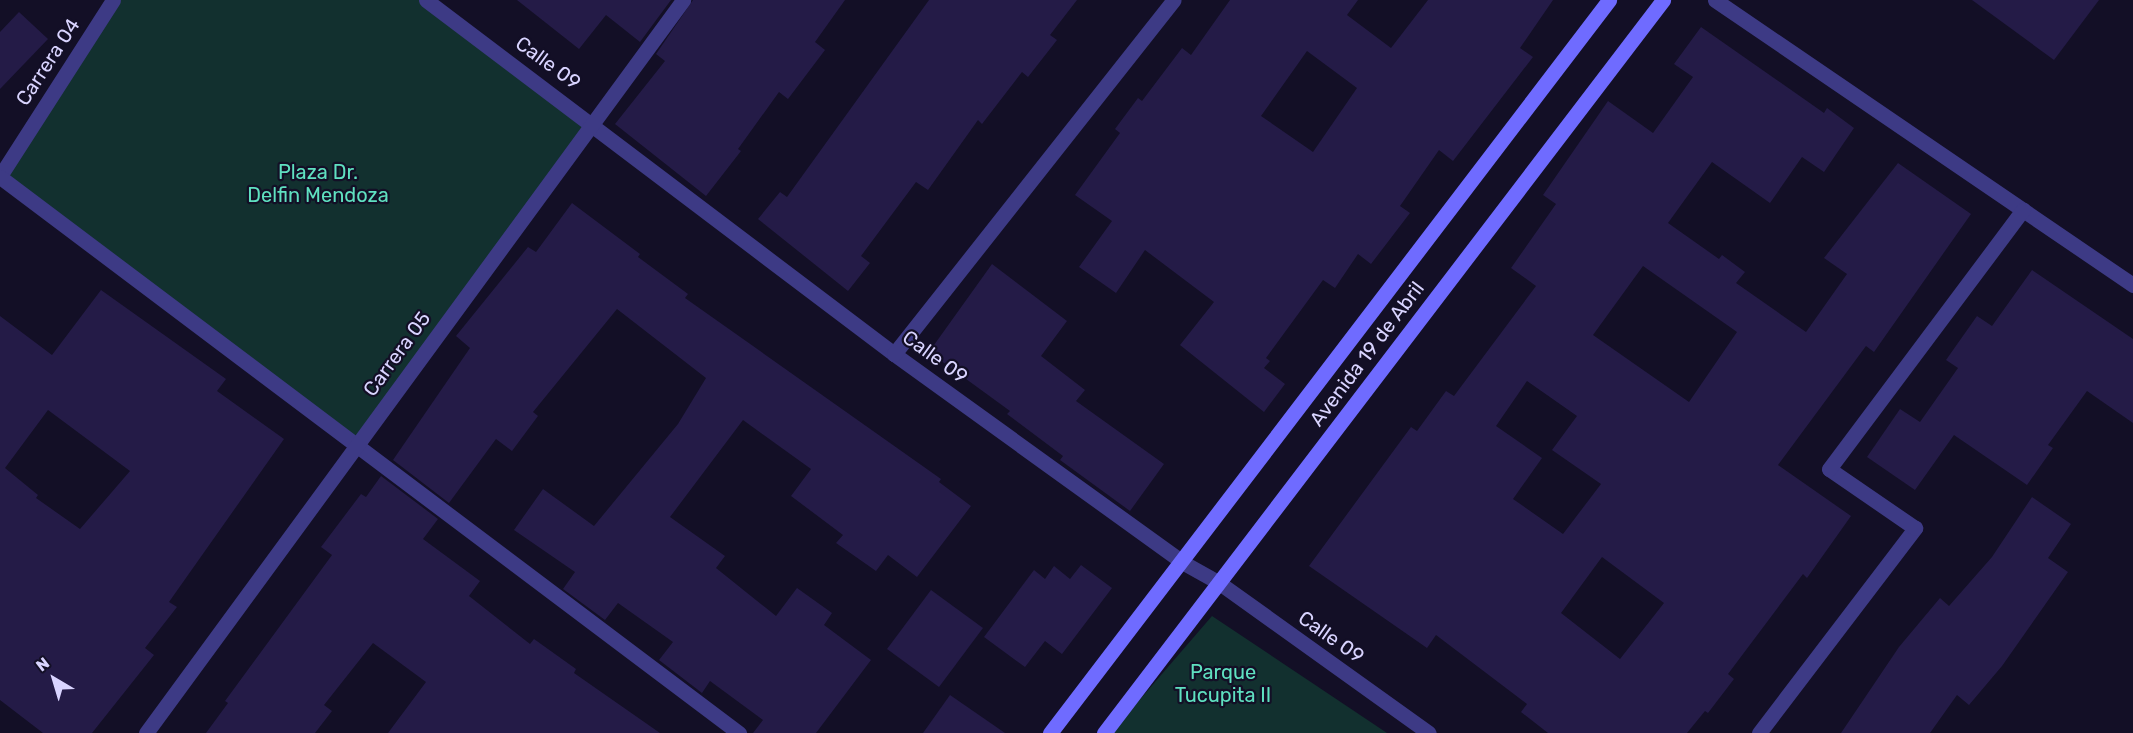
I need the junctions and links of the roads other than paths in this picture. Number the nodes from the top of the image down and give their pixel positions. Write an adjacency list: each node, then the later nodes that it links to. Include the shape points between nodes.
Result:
1 (112, 0): 9 (street, Carrera 04)
2 (426, 0): 8 (street, Calle 09)
3 (683, 0): 8 (street, Carrera 05)
4 (1174, 0): 12 (street)
5 (1609, 0): 14 (street, Avenida 19 de Abril)
6 (1663, 0): 15 (street, Avenida 19 de Abril)
7 (1715, 0): 10 (street)
8 (593, 122): 12 (street, Calle 09); 13 (street, Carrera 05)
9 (0, 176): 13 (street)
10 (2023, 210): 11 (street); 21 (street, via 1829,469 1915,528)
11 (2133, 285)
12 (894, 354): 14 (street, Calle 09)
13 (357, 444): 16 (street, Carrera 05); 17 (street)
14 (1182, 562): 15 (street, Calle 09); 18 (street, Avenida 19 de Abril)
15 (1218, 582): 19 (street, Avenida 19 de Abril); 20 (street, Calle 09)
16 (146, 733)
17 (739, 733)
18 (1050, 733)
19 (1104, 733)
20 (1429, 733)
21 (1759, 733)

